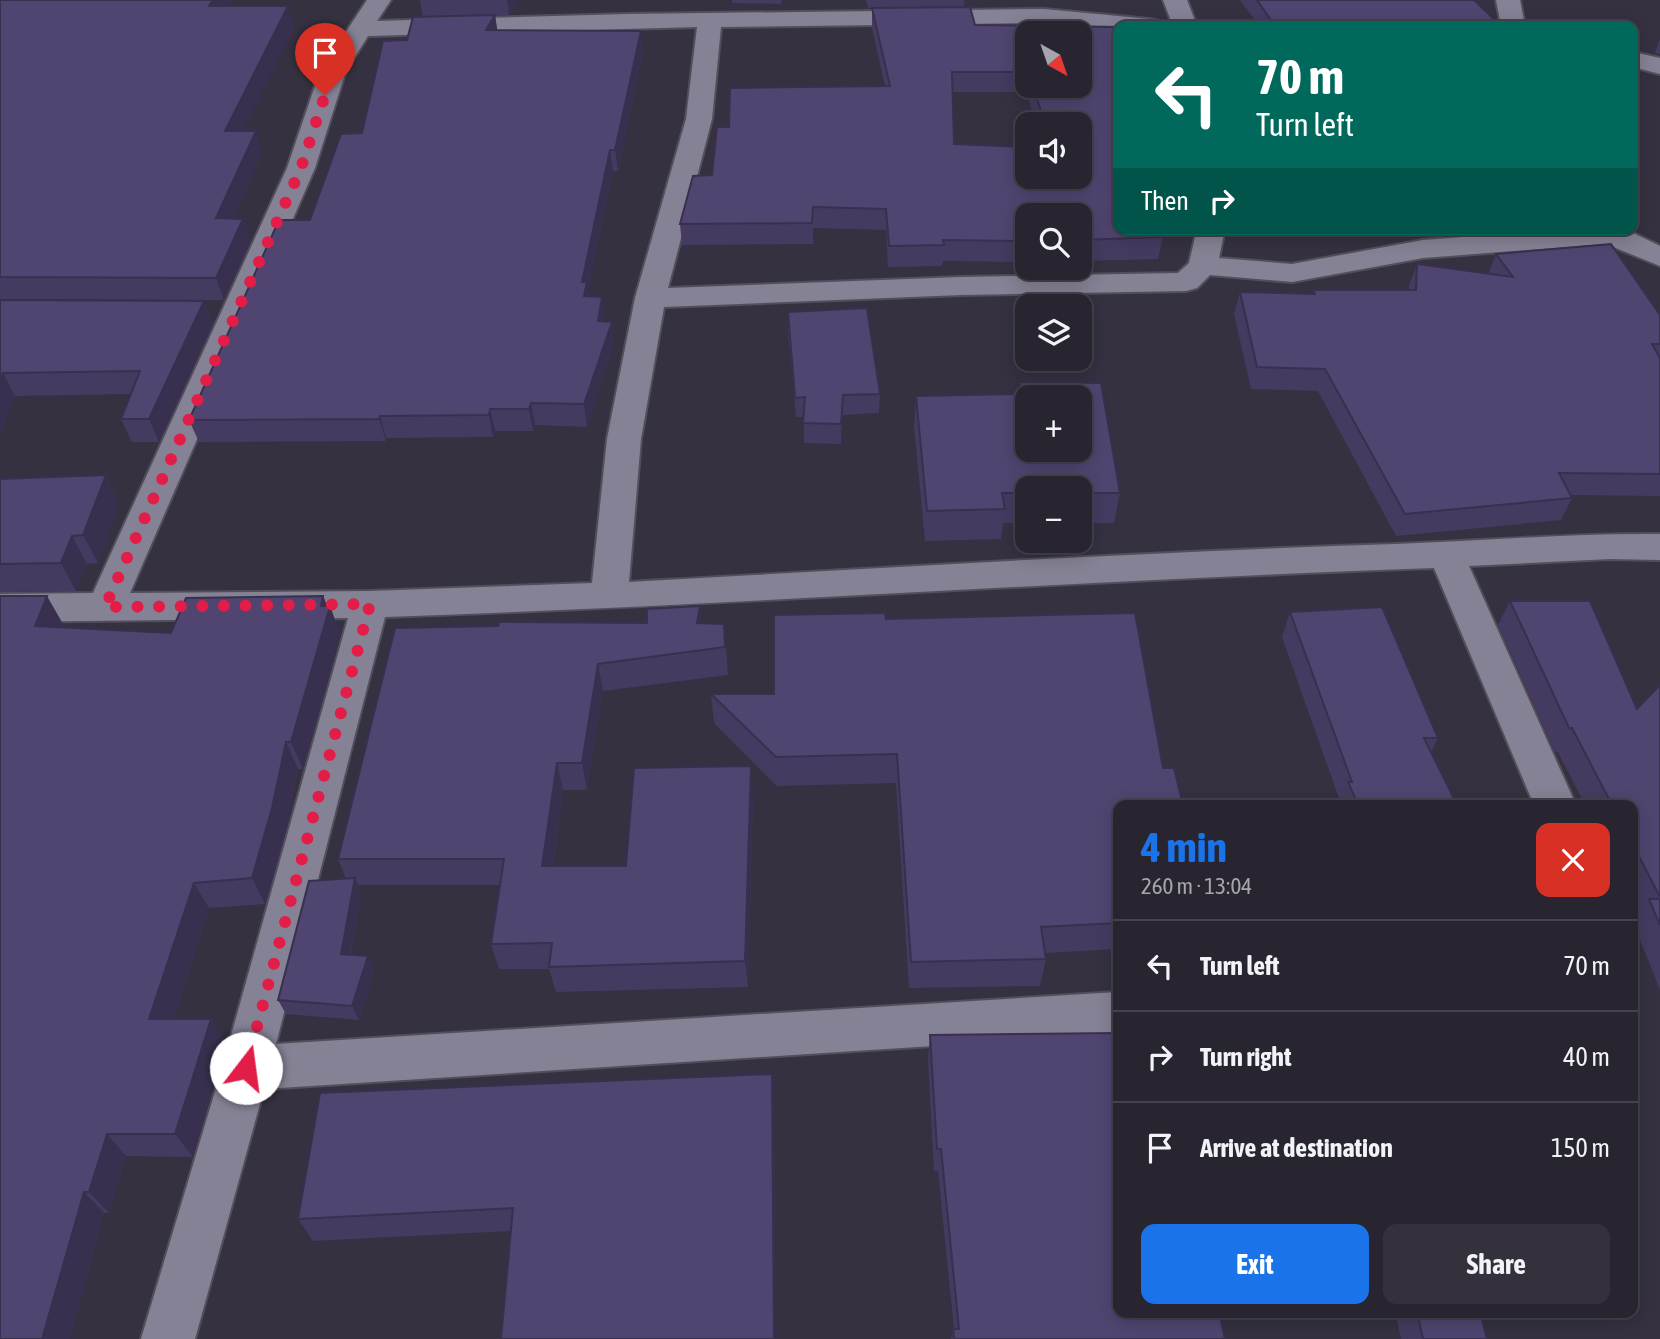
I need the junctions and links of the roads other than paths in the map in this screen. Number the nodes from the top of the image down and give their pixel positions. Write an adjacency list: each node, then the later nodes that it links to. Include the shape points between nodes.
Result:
1 (379, 0): 8 (street)
2 (1175, 0): 5 (street)
3 (1508, 0): 6 (street)
4 (710, 20): 7 (street, via 1044,16); 8 (street); 16 (street, via 699,119)
5 (1183, 21)
6 (1512, 21)
7 (1113, 23)
8 (362, 29): 21 (street, via 333,71 301,168 222,312)
9 (1638, 61): 10 (street)
10 (1660, 66)
11 (1210, 235): 15 (street)
12 (1580, 235): 15 (street, via 1423,250 1292,273)
13 (1617, 235): 14 (street)
14 (1660, 257)
15 (1203, 266): 16 (street, via 1186,282)
16 (650, 298): 19 (street, via 624,439)
17 (1660, 547): 18 (street)
18 (1446, 555): 19 (street, via 1202,563); 23 (street)
19 (609, 596): 20 (street)
20 (370, 604): 21 (street); 25 (street)
21 (105, 607): 22 (street)
22 (0, 608)
23 (1553, 800)
24 (1113, 1013): 25 (street)
25 (246, 1068): 26 (street)
26 (168, 1339)

